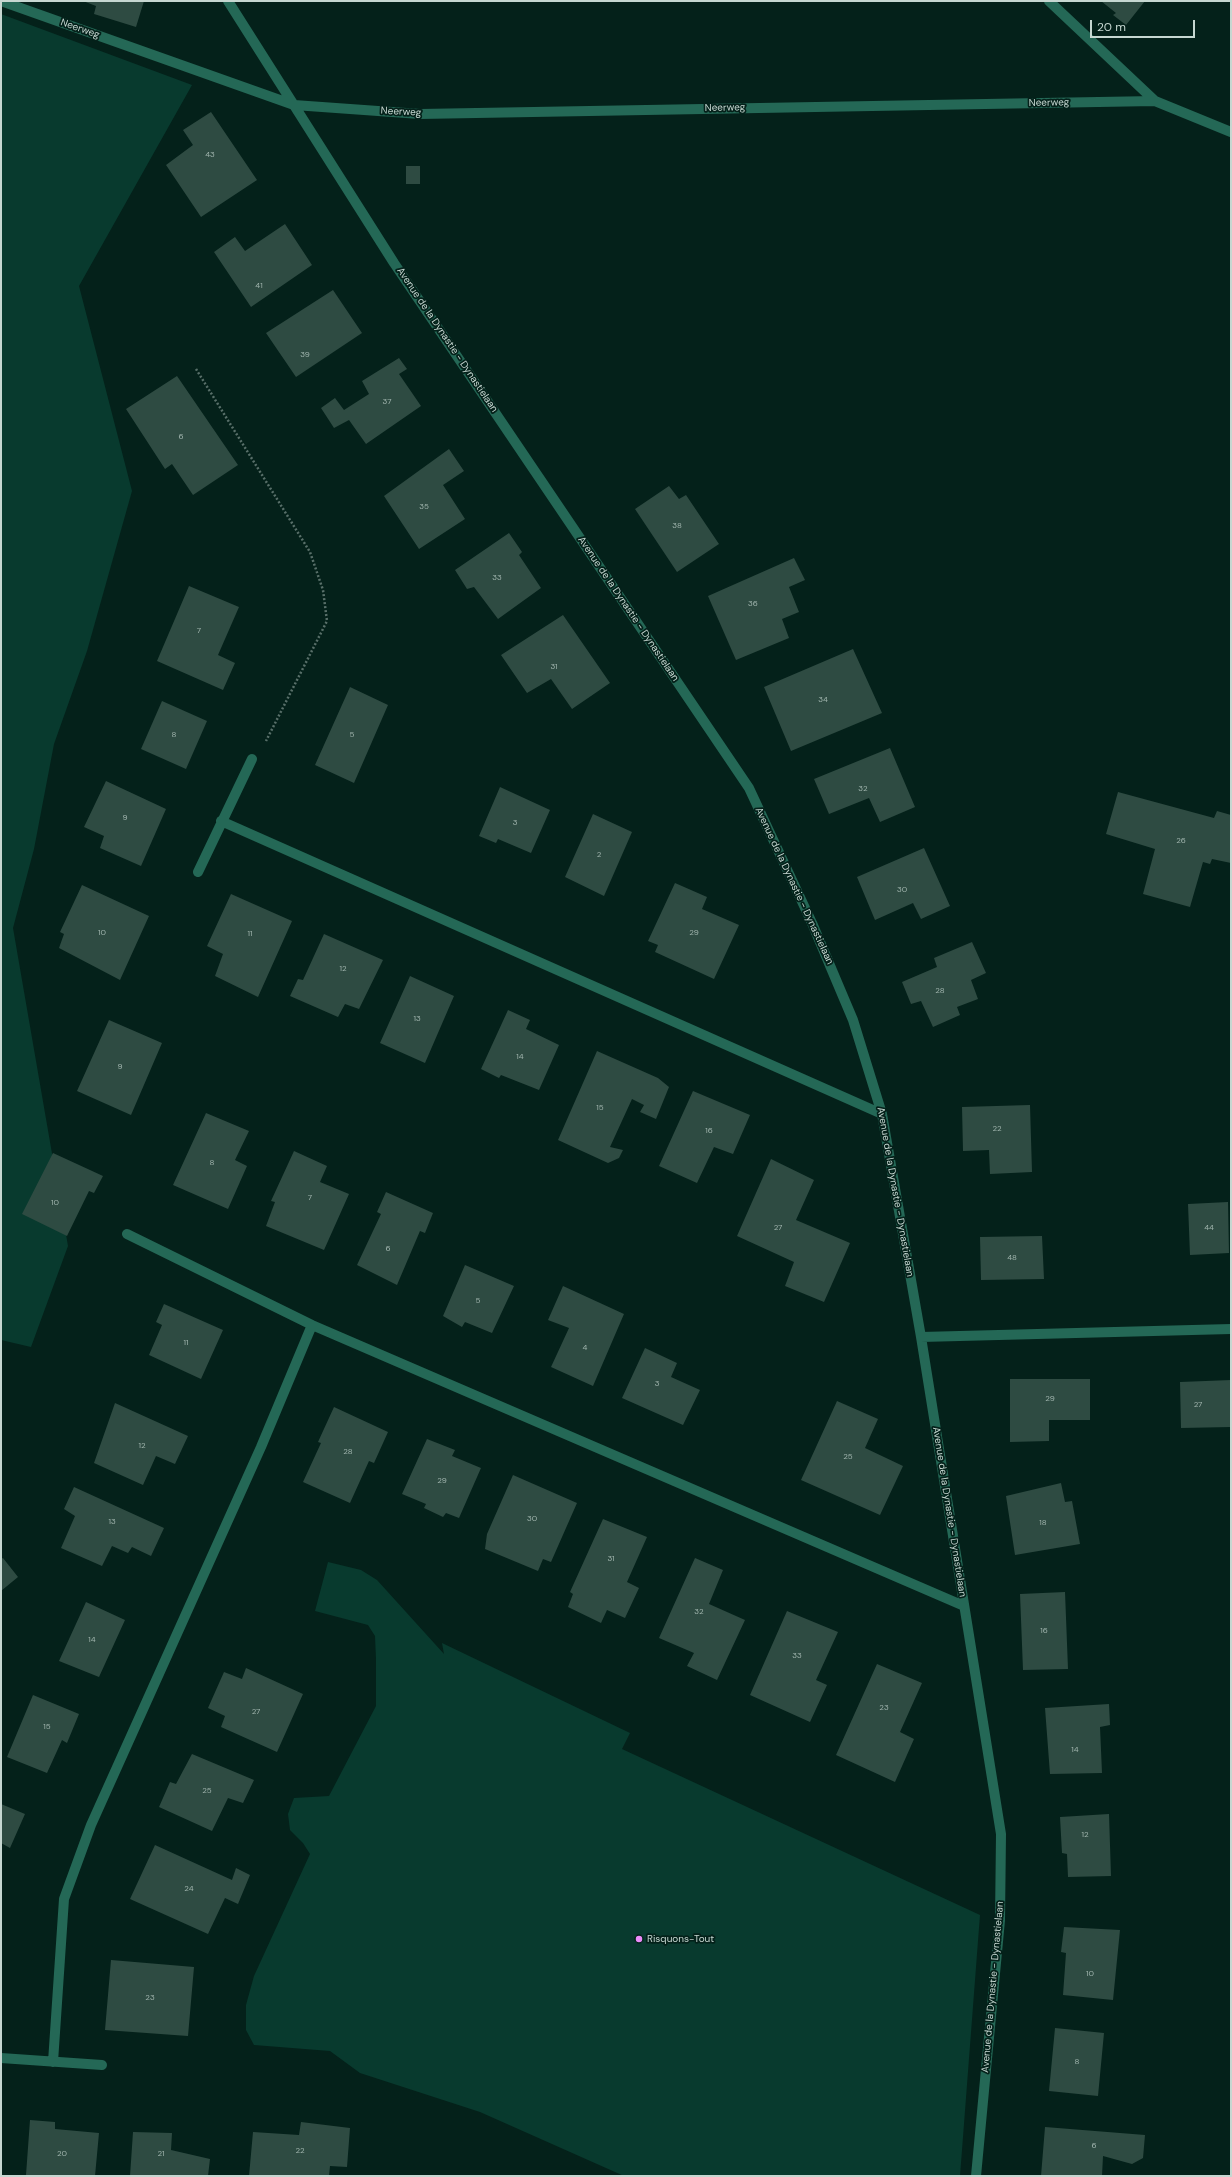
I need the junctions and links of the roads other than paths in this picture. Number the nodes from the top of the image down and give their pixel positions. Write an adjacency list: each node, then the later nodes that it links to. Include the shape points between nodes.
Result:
1 (1, 1): 5 (street, Neerweg)
2 (228, 1): 5 (street)
3 (1049, 1): 4 (street, Neerweg)
4 (1155, 101): 5 (street, Neerweg, via 420,114); 6 (street, Neerweg)
5 (294, 105): 10 (street, Avenue de la Dynastie - Dynastielaan, via 394,263 749,788 812,923 853,1020)
6 (1231, 132)
7 (252, 759): 8 (street)
8 (221, 821): 9 (street); 10 (street)
9 (198, 872)
10 (882, 1114): 14 (street, Avenue de la Dynastie - Dynastielaan)
11 (127, 1234): 12 (street)
12 (312, 1325): 15 (street); 17 (street, via 258,1454 91,1826 64,1899)
13 (1231, 1329): 14 (street)
14 (921, 1337): 15 (street, Avenue de la Dynastie - Dynastielaan)
15 (964, 1606): 19 (street, Avenue de la Dynastie - Dynastielaan, via 1001,1834 1000,1920)
16 (1, 2058): 17 (street)
17 (53, 2062): 18 (street)
18 (102, 2065)
19 (976, 2176)

